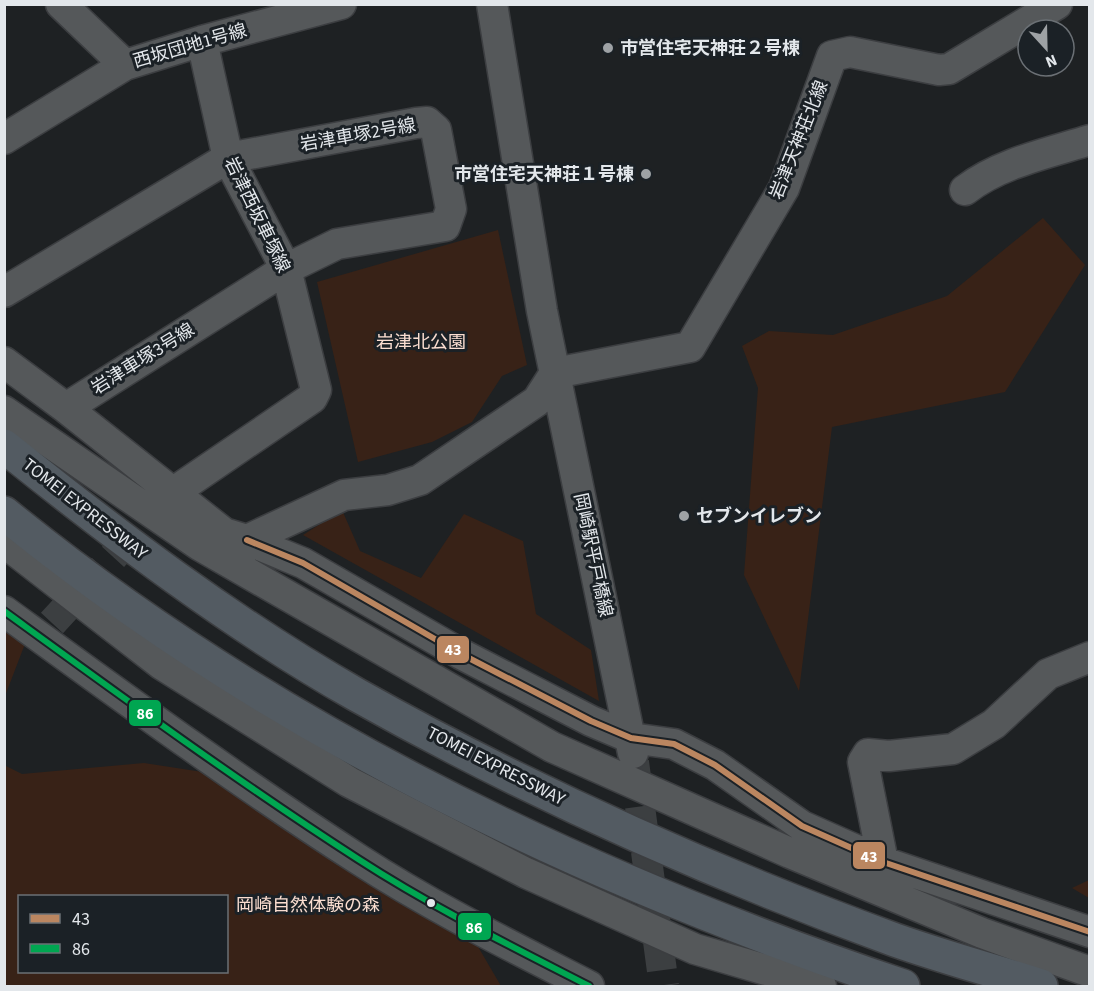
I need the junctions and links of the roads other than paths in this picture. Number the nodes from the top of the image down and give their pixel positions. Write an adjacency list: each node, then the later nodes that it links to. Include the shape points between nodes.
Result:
1 (61, 4): 6 (street, 西坂団地1号線)
2 (492, 4): 14 (street, 岡崎駅平戸橋線, via 524,210)
3 (1057, 4): 14 (street, 岩津天神荘北線, via 949,69 850,52 832,56 784,188 690,347)
4 (333, 6): 5 (street, 西坂団地1号線)
5 (202, 41): 6 (street, 西坂団地1号線); 9 (street, 岩津西坂車塚線)
6 (125, 65): 7 (street)
7 (4, 139)
8 (1089, 140): 10 (street, via 1019,162 980,178)
9 (228, 158): 11 (street, 岩津西坂車塚線); 11 (street, 岩津車塚2号線, via 416,123 427,122 436,130 451,209 445,226 337,244); 12 (street)
10 (965, 190)
11 (286, 269): 15 (street, 岩津車塚3号線); 18 (street, 岩津西坂車塚線, via 316,390 312,398)
12 (4, 292)
13 (4, 362): 15 (street)
14 (555, 373): 20 (street, via 537,401 420,480 388,490 344,495); 24 (street, 岡崎駅平戸橋線)
15 (66, 408): 18 (street)
16 (4, 411): 27 (street, via 199,545 552,747 801,858 982,933)
17 (4, 446): 31 (highway, TOMEI EXPRESSWAY, via 163,569 242,622 355,694 473,757 757,887 897,941)
18 (171, 494): 20 (street, via 224,533)
19 (4, 513): 30 (highway, via 127,605 220,668 478,814 622,881 753,935)
20 (247, 540): 24 (street, via 303,563 461,654)
21 (4, 542): 29 (street, via 161,664 349,782 526,873 695,948)
22 (4, 611): 28 (street, via 46,630 188,743 360,861 504,944)
23 (1089, 657): 25 (street, via 1048,674 994,723 953,749 889,756 868,754 863,762)
24 (632, 745): 25 (street, via 674,744 715,765 802,826)
25 (883, 861): 26 (street)
26 (1089, 932)
27 (1089, 972)
28 (589, 987)
29 (821, 987)
30 (903, 987)
31 (1041, 987)

